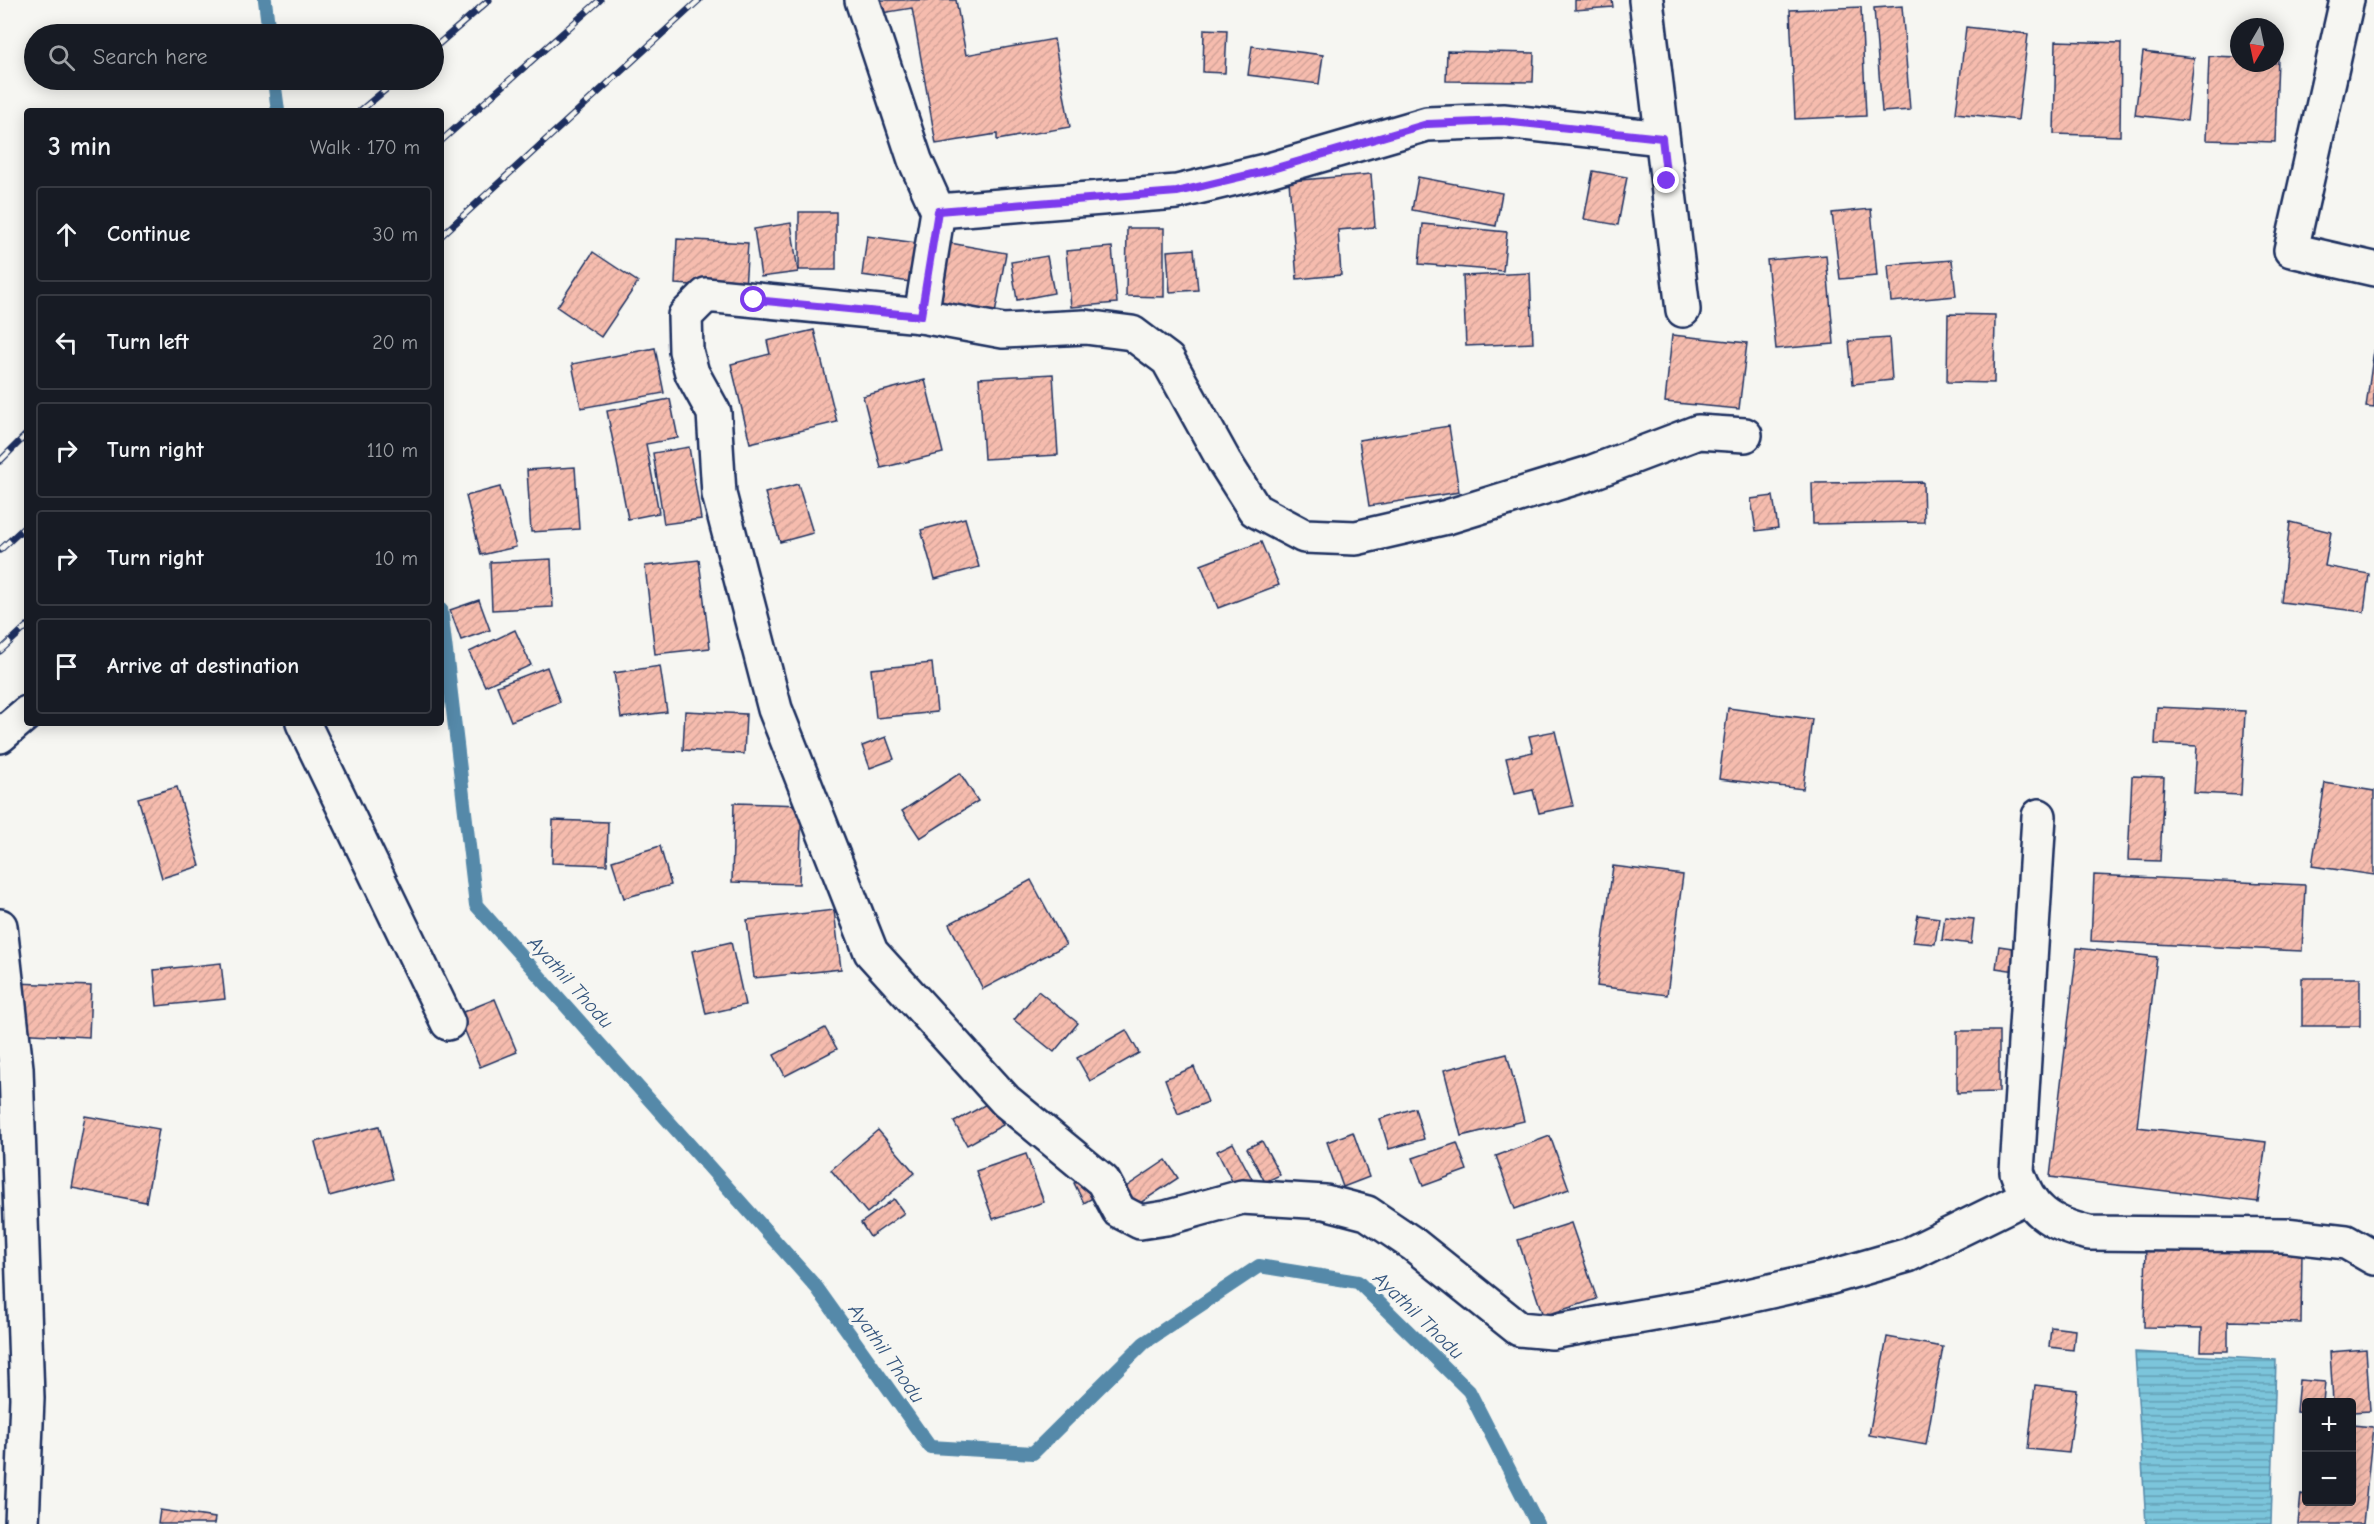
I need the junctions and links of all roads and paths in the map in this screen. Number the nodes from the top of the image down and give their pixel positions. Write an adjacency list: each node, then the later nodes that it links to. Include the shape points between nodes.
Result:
1 (862, 0): 5 (street, via 915,160)
2 (1646, 0): 4 (street)
3 (2347, 0): 6 (street, via 2291,250)
4 (1662, 138): 5 (street, via 1503,121 1427,124 1177,192); 7 (street)
5 (938, 211): 8 (street)
6 (2374, 269)
7 (1683, 310)
8 (921, 316): 9 (street, via 1003,331 1085,327 1132,333 1168,360 1255,510 1304,536 1356,538 1480,507 1698,432); 16 (street, via 706,295 685,316 686,351 692,373 714,413 719,494 775,709 871,952 1006,1101 1103,1181 1119,1211 1140,1222 1242,1197 1325,1202 1367,1213 1413,1244 1519,1329 1552,1332 1717,1303 1828,1278 1908,1255)
9 (1745, 435)
10 (24, 716): 12 (street)
11 (304, 726): 15 (street)
12 (0, 736)
13 (2039, 816): 16 (street, via 2017,1172)
14 (0, 926): 18 (street, via 16,1068 27,1398)
15 (448, 1023)
16 (2026, 1197): 17 (street, via 2065,1228 2089,1233 2285,1235 2346,1242)
17 (2374, 1258)
18 (22, 1524)

